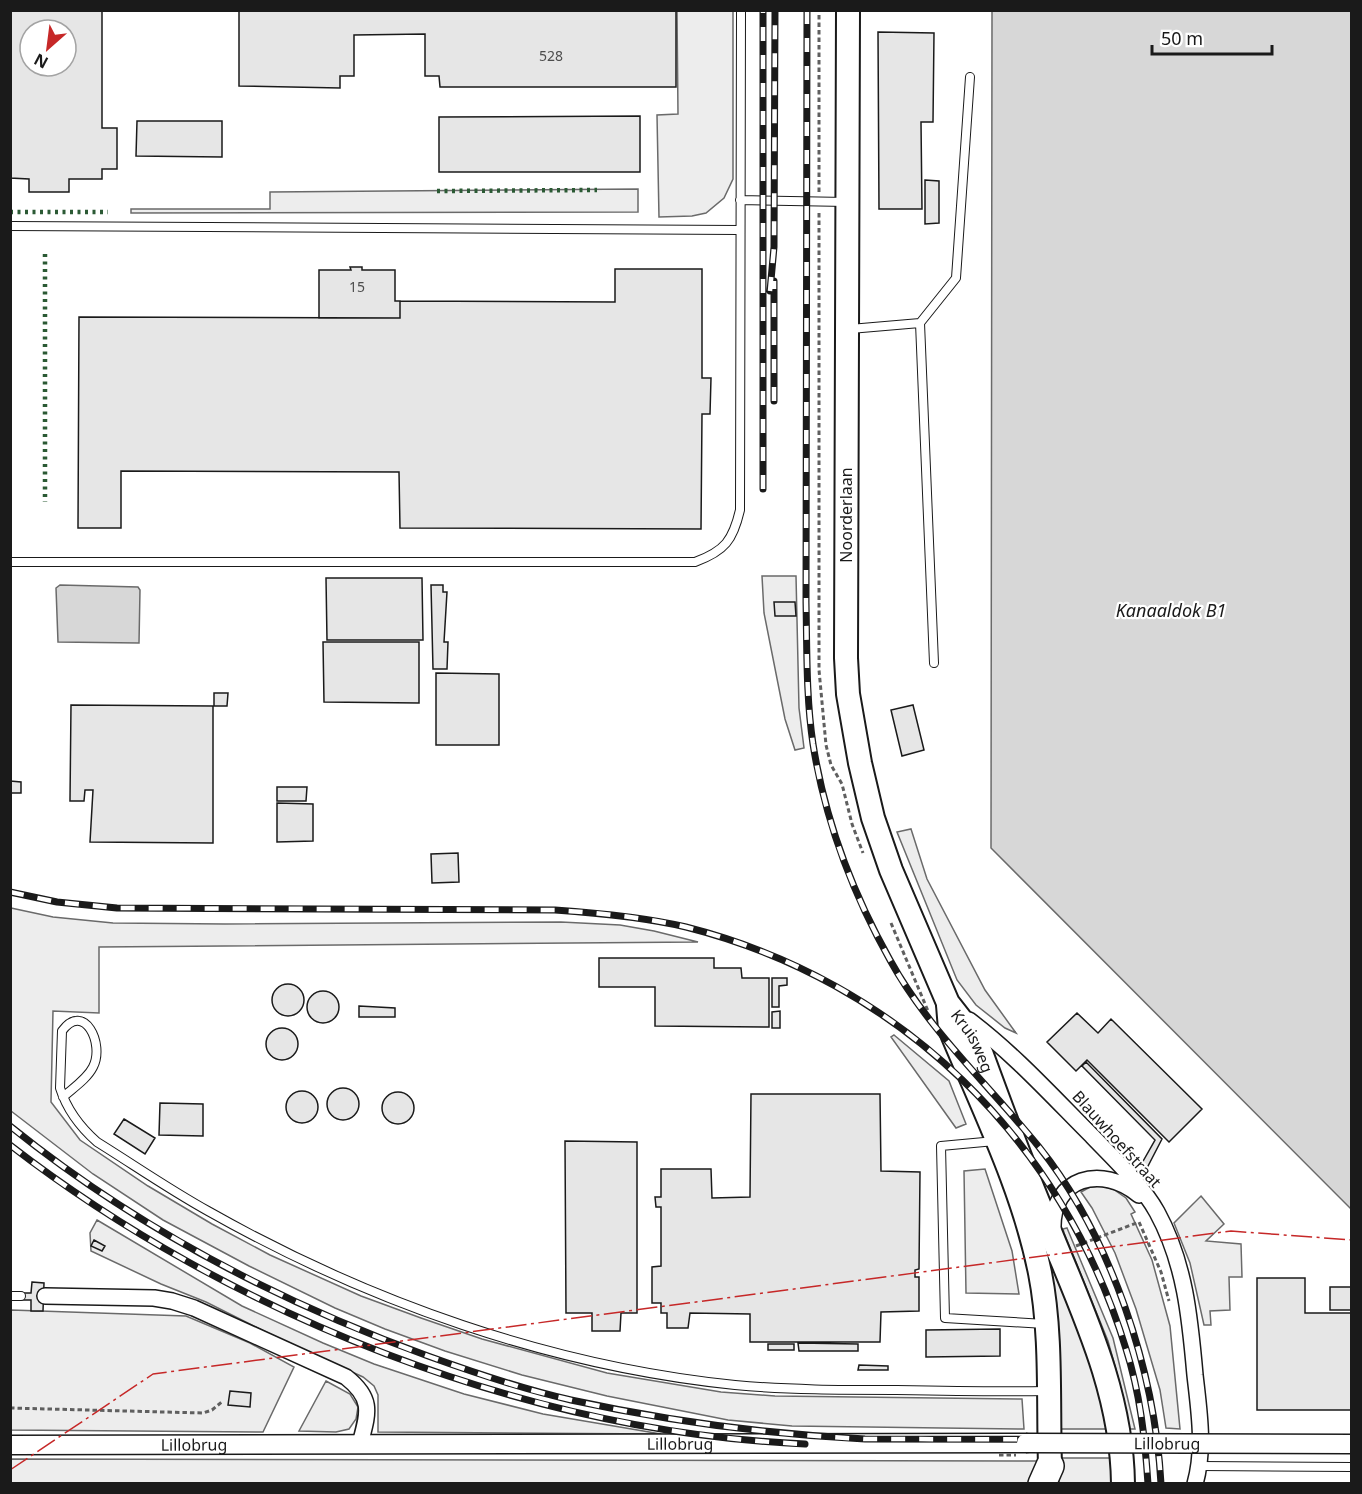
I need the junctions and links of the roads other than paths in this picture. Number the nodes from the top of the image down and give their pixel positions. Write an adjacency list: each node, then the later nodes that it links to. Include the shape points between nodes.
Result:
1 (741, 10): 4 (lane)
2 (848, 10): 5 (main road, Noorderlaan)
3 (970, 77): 8 (lane, via 956,278)
4 (740, 200): 5 (lane); 7 (lane)
5 (848, 202): 9 (main road, Noorderlaan)
6 (10, 226): 7 (lane)
7 (740, 230): 10 (lane, via 741,510 725,546 712,556 695,562)
8 (920, 323): 9 (lane); 11 (lane)
9 (848, 329): 12 (main road, Noorderlaan, via 848,694 873,819)
10 (10, 562)
11 (934, 663)
12 (939, 1011): 14 (main road, Kruisweg); 15 (street, Blauwhoefstraat, via 1016,1060 1124,1168); 16 (main road, Kruisweg, via 973,1035)
13 (63, 1097): 13 (lane, via 62,1031 67,1024 83,1022 95,1034 94,1065); 21 (lane, via 76,1121 97,1142 207,1211 330,1274 435,1316 497,1335 615,1366 791,1390)
14 (996, 1141): 20 (main road, Kruisweg, via 1033,1246); 20 (lane, via 941,1146 945,1318)
15 (1156, 1210): 16 (street, via 1121,1184 1105,1178 1088,1178 1059,1199 1054,1212); 25 (street, Blauwhoefstraat, via 1185,1286 1200,1428)
16 (1055, 1245): 28 (main road, Kruisweg, via 1095,1339 1115,1406)
17 (10, 1296): 18 (lane)
18 (21, 1296)
19 (45, 1296): 22 (street, via 172,1301 346,1377 360,1388 368,1403)
20 (1046, 1324): 21 (main road, Kruisweg)
21 (1048, 1391): 27 (main road, Kruisweg)
22 (360, 1444): 23 (street, Lillobrug, bridge); 24 (street, Lillobrug)
23 (1352, 1444)
24 (10, 1445)
25 (1200, 1466): 26 (lane); 29 (street, Blauwhoefstraat)
26 (1352, 1467)
27 (1047, 1478)
28 (1123, 1484)
29 (1196, 1484)

